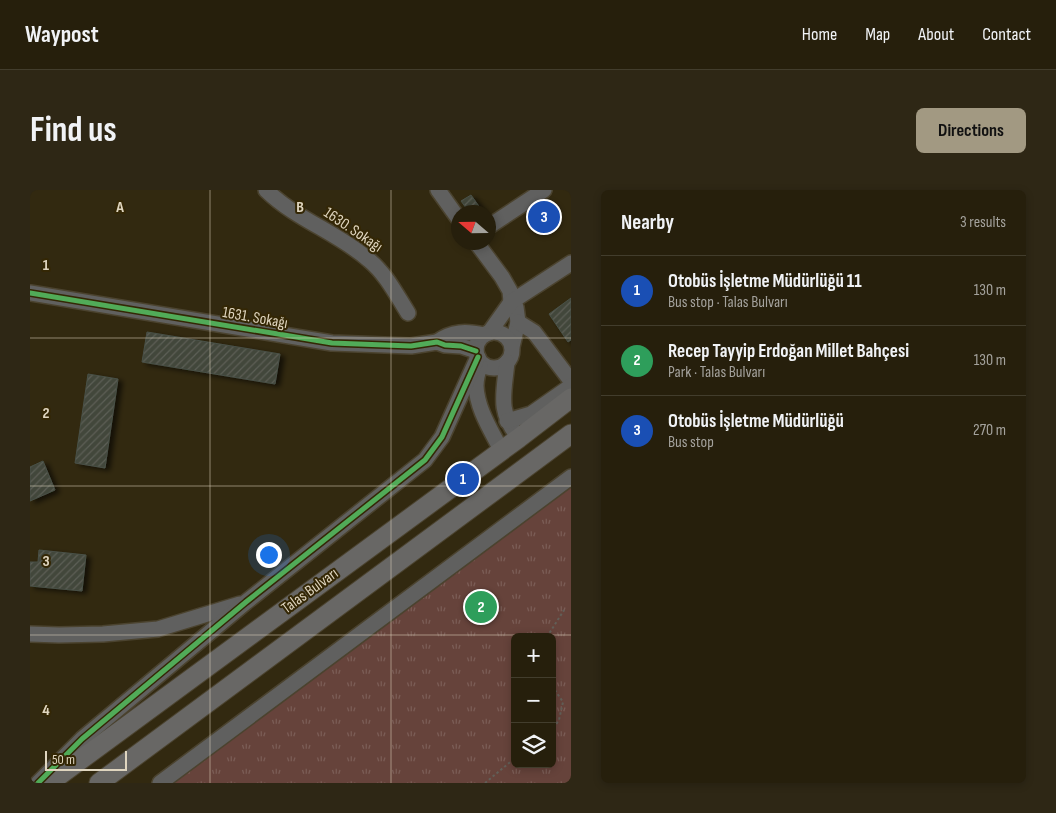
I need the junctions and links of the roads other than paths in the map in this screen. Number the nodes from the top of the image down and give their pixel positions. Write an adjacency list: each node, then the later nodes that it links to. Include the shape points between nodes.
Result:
1 (266, 190): 10 (street, 1630. Sokağı, via 290,211 368,259 383,274)
2 (438, 190): 4 (street)
3 (544, 190): 5 (street)
4 (451, 208)
5 (496, 222)
6 (482, 250): 9 (street, via 506,284)
7 (571, 263): 9 (street)
8 (30, 294): 13 (street, 1631. Sokağı, via 338,343 411,346)
9 (511, 302): 11 (street, via 516,307); 12 (street)
10 (408, 313)
11 (518, 322): 14 (street); 17 (street, via 534,332)
12 (487, 334): 13 (street, 1631. Sokağı, via 461,332); 14 (street, via 501,334); 15 (street, via 480,340)
13 (436, 342): 15 (street, 1631. Sokağı, via 461,346)
14 (512, 346): 16 (street)
15 (478, 356): 16 (street, via 491,368); 20 (street, via 476,384); 21 (street)
16 (507, 362): 22 (street, via 503,401)
17 (571, 381)
18 (571, 386): 22 (street, via 531,414)
19 (571, 398): 24 (main road, Talas Bulvarı)
20 (480, 404): 21 (street); 26 (street)
21 (454, 410): 28 (street, via 442,437 414,470)
22 (507, 421): 24 (street)
23 (571, 434): 32 (main road, Talas Bulvarı)
24 (519, 438): 26 (main road, Talas Bulvarı)
25 (571, 448): 33 (main road)
26 (501, 450): 31 (main road, Talas Bulvarı)
27 (571, 477): 34 (street)
28 (246, 602): 29 (street, via 158,629 103,634); 30 (street, via 82,739)
29 (30, 634)
30 (38, 783)
31 (50, 783)
32 (99, 783)
33 (120, 783)
34 (160, 783)

